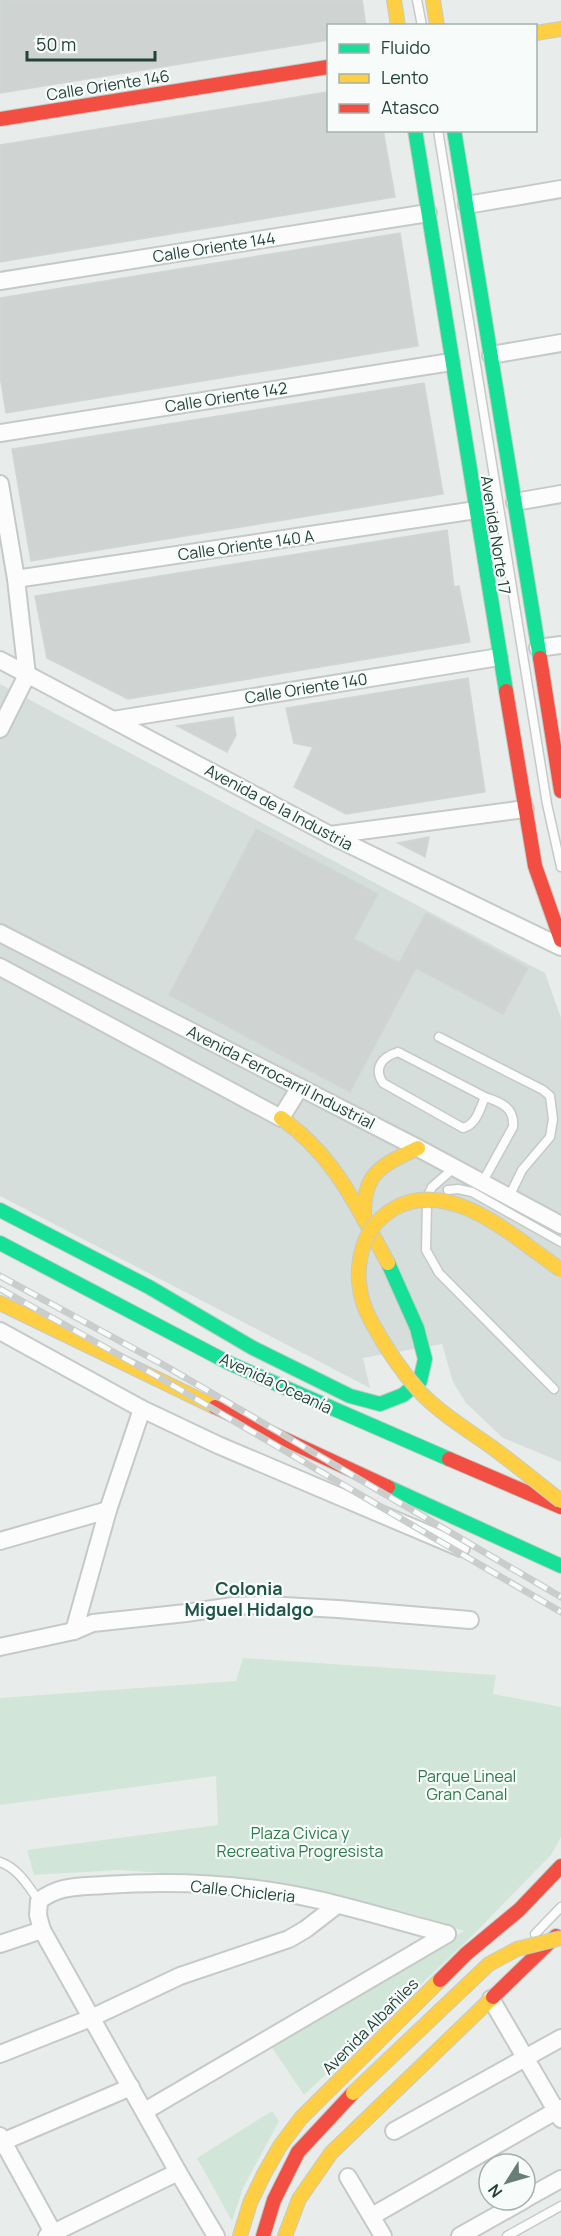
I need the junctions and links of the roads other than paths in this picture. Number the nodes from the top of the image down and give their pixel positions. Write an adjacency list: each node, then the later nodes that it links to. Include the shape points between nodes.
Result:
1 (394, 0): 5 (main road)
2 (401, 0): 6 (lane)
3 (417, 0): 7 (lane)
4 (433, 0): 8 (main road)
5 (398, 24)
6 (405, 24)
7 (422, 24)
8 (437, 24)
9 (561, 29): 10 (main road)
10 (537, 33)
11 (327, 67): 12 (main road, Calle Oriente 146)
12 (0, 119)
13 (415, 132): 19 (main road, Avenida Norte 17)
14 (422, 132): 40 (lane)
15 (438, 132): 41 (lane, via 547,804)
16 (454, 132): 18 (main road, Avenida Norte 17)
17 (561, 189): 18 (street)
18 (467, 205): 22 (main road, Avenida Norte 17)
19 (428, 213): 20 (street, Calle Oriente 144); 23 (main road, Avenida Norte 17)
20 (0, 281)
21 (561, 343): 22 (street)
22 (491, 355): 27 (main road, Avenida Norte 17)
23 (451, 362): 24 (street, Calle Oriente 142); 28 (main road, Avenida Norte 17)
24 (0, 433)
25 (0, 484): 29 (street)
26 (561, 494): 27 (street)
27 (515, 502): 31 (main road, Avenida Norte 17)
28 (476, 510): 29 (street, Calle Oriente 140 A); 32 (main road, Avenida Norte 17)
29 (16, 579): 34 (street)
30 (561, 645): 31 (street)
31 (538, 648): 37 (main road, Avenida Norte 17)
32 (500, 657): 35 (street, Calle Oriente 140); 38 (main road, Avenida Norte 17)
33 (0, 660): 34 (street, Avenida de la Industria)
34 (27, 675): 35 (street, Avenida de la Industria); 36 (street)
35 (113, 720): 39 (street, Avenida de la Industria)
36 (0, 729)
37 (561, 791)
38 (525, 809): 39 (street); 45 (main road, Avenida Norte 17, via 535,866)
39 (330, 835): 46 (street, Avenida de la Industria)
40 (543, 858)
41 (561, 867)
42 (546, 868): 43 (lane)
43 (561, 914)
44 (0, 933): 49 (street, Avenida Ferrocarril Industrial)
45 (561, 940)
46 (561, 947)
47 (0, 967): 51 (street, Avenida Ferrocarril Industrial)
48 (440, 1037): 56 (lane, via 550,1096 554,1119 550,1137 522,1170)
49 (300, 1087): 51 (street); 52 (street, Avenida Ferrocarril Industrial)
50 (485, 1097): 50 (lane, via 398,1052 382,1060 378,1069 383,1083 463,1128 474,1122); 54 (lane, via 511,1110 514,1118)
51 (281, 1118): 58 (main road, Avenida Oceanía, via 320,1152 342,1179)
52 (418, 1148): 53 (street, Avenida Ferrocarril Industrial); 58 (main road, via 374,1175 365,1193)
53 (454, 1168): 54 (street, Avenida Ferrocarril Industrial); 55 (lane)
54 (482, 1183): 56 (street, Avenida Ferrocarril Industrial)
55 (427, 1196): 60 (lane, via 449,1190 472,1192); 67 (lane, via 426,1250 439,1273)
56 (509, 1197): 59 (street, Avenida Ferrocarril Industrial)
57 (0, 1210): 58 (main road, Avenida Oceanía, via 149,1287 253,1348 350,1396 380,1404 403,1395 420,1381 425,1359 417,1328 392,1271)
58 (364, 1220)
59 (561, 1225)
60 (561, 1242)
61 (0, 1243): 70 (main road, Avenida Oceanía, via 231,1364)
62 (561, 1270): 69 (main road, bridge, via 460,1205 442,1199 415,1200 374,1223 365,1243 359,1284 363,1304 408,1377 448,1416)
63 (0, 1303): 66 (main road)
64 (0, 1313): 66 (main road, via 57,1339)
65 (0, 1331): 68 (street)
66 (96, 1351): 74 (main road)
67 (554, 1389)
68 (142, 1408): 71 (street); 73 (street, via 218,1445)
69 (561, 1501)
70 (561, 1507)
71 (108, 1510): 72 (street); 76 (street)
72 (0, 1541)
73 (461, 1548)
74 (561, 1566)
75 (470, 1620): 76 (street, via 266,1605 93,1623)
76 (74, 1631): 77 (street)
77 (0, 1647)
78 (0, 1862): 80 (lane, via 17,1872)
79 (561, 1866): 111 (main road, Avenida Albañiles, via 301,2118 280,2143 256,2185)
80 (39, 1901): 81 (street, Calle Chicleria, via 50,1892 66,1888 133,1883 234,1887); 84 (street)
81 (336, 1905): 90 (street, via 289,1939 180,1976); 95 (street, Calle Chicleria, via 447,1934)
82 (561, 1907): 88 (lane)
83 (531, 1912): 112 (lane, via 453,1977 310,2117 277,2161)
84 (42, 1930): 87 (street); 90 (street)
85 (561, 1930): 89 (main road)
86 (561, 1938): 113 (main road, bridge, via 512,1948 496,1959 353,2093 298,2152 274,2200)
87 (0, 1944)
88 (504, 1965)
89 (491, 1999): 93 (street); 108 (main road, via 331,2153)
90 (91, 2018): 92 (street); 94 (street)
91 (561, 2038): 93 (street)
92 (0, 2054)
93 (525, 2058): 96 (street); 97 (street)
94 (131, 2087): 95 (street); 98 (street)
95 (145, 2111): 99 (street)
96 (559, 2113): 107 (street)
97 (394, 2131)
98 (1, 2140): 109 (street)
99 (178, 2172): 109 (street); 110 (street)
100 (348, 2177): 107 (street)
101 (561, 2179): 102 (street)
102 (537, 2193)
103 (290, 2196): 104 (lane)
104 (286, 2206)
105 (561, 2206): 117 (lane)
106 (503, 2212): 116 (street)
107 (372, 2216): 115 (street)
108 (282, 2231): 114 (lane)
109 (52, 2235)
110 (216, 2236)
111 (240, 2236)
112 (247, 2236)
113 (263, 2236)
114 (276, 2236)
115 (383, 2236)
116 (460, 2236)
117 (507, 2236)

